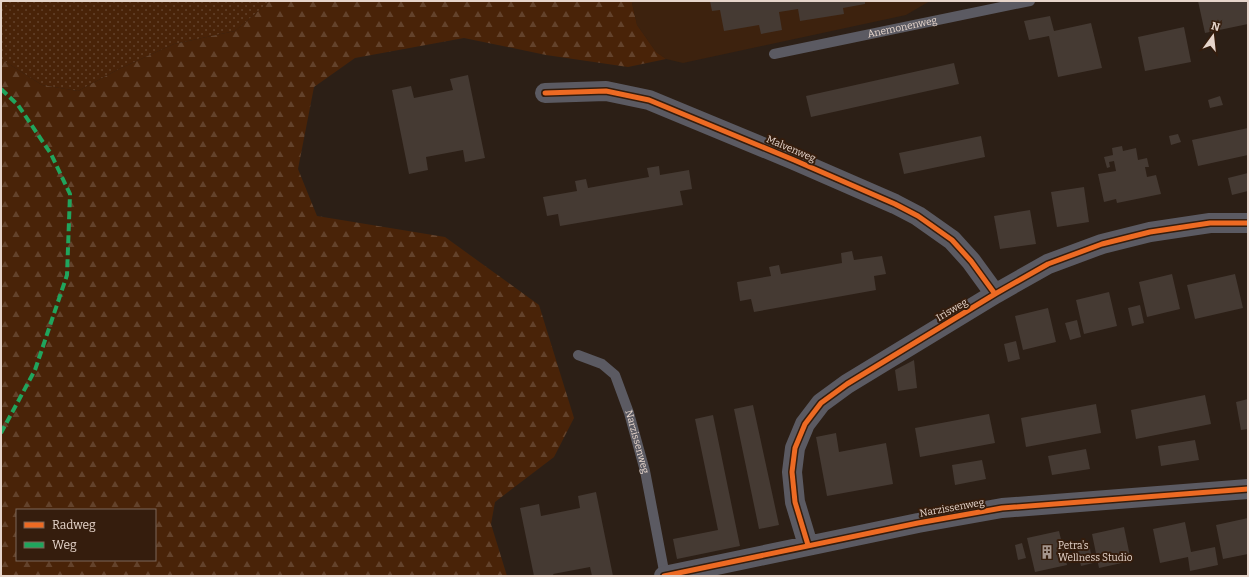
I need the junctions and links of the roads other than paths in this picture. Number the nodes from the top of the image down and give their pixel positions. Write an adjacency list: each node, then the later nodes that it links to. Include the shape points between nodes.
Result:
1 (1030, 1): 2 (lane, Anemonenweg)
2 (774, 54)
3 (545, 93): 5 (street, Malvenweg, via 606,91 649,100 895,204 918,216 952,240)
4 (1248, 223): 5 (street, Irisweg, via 1210,223 1150,232 1102,244 1048,264)
5 (995, 294): 8 (street, Irisweg, via 847,384 821,403 805,424 795,448 792,472 795,502)
6 (578, 355): 9 (lane, Narzissenweg, via 602,364 615,375 629,412 645,471)
7 (1248, 489): 8 (street, Narzissenweg, via 1002,508)
8 (808, 545): 9 (street, Narzissenweg)
9 (664, 576)

